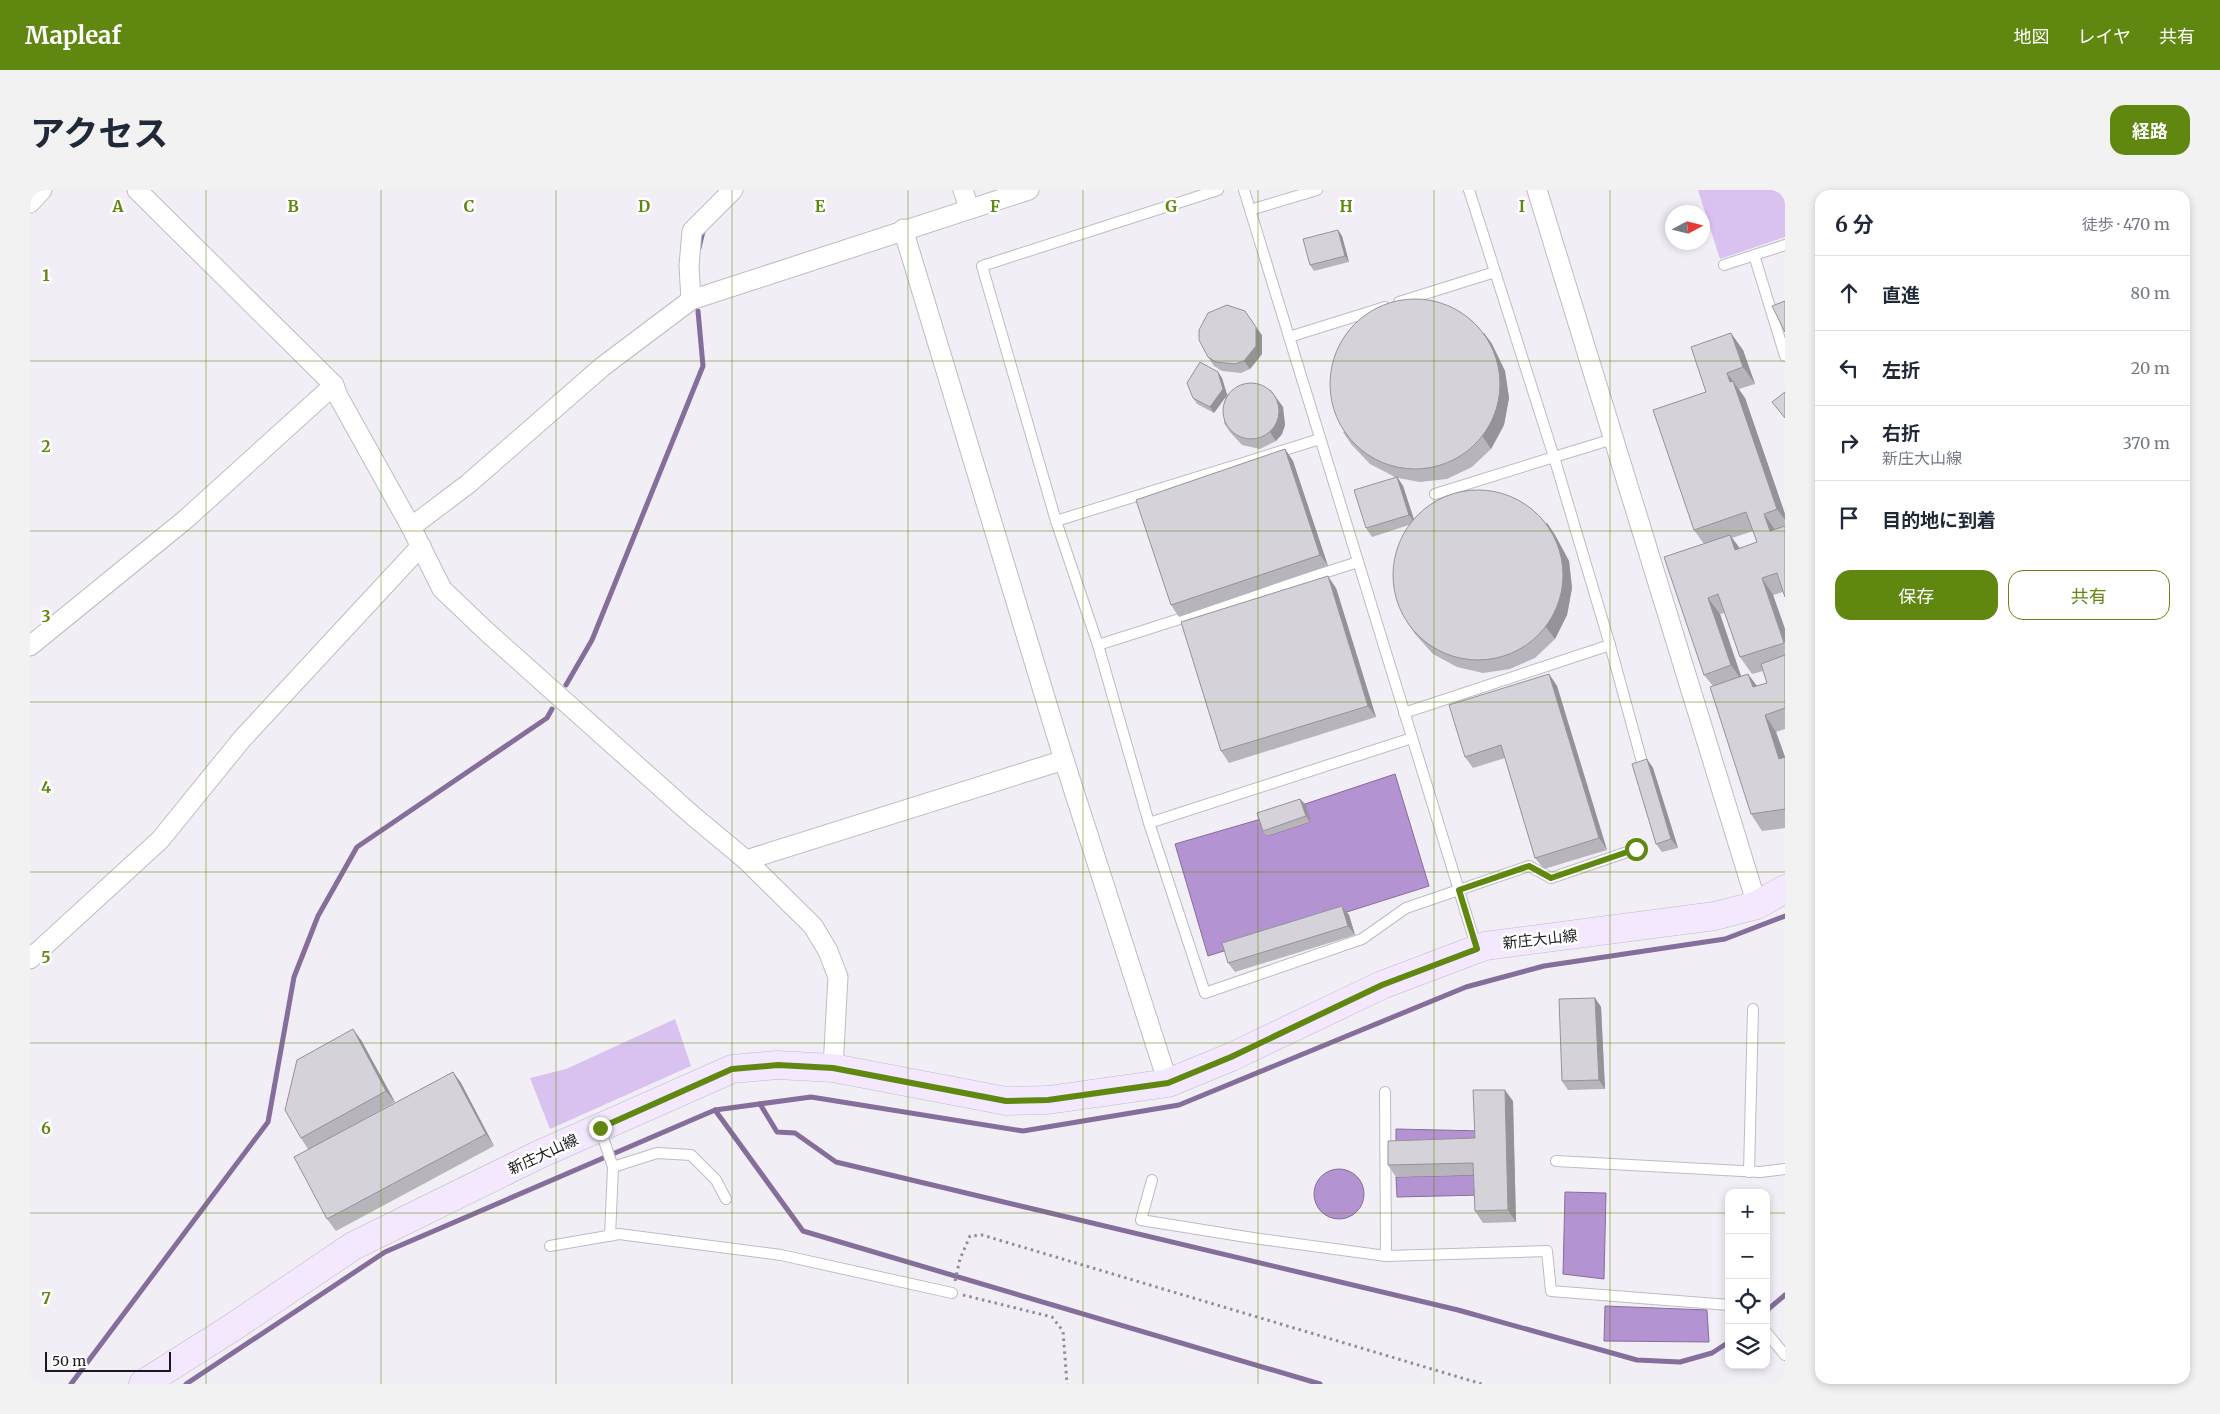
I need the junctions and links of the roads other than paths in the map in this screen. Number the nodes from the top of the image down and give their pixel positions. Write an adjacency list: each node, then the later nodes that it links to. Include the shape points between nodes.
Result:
1 (42, 190): 11 (street)
2 (137, 190): 22 (street)
3 (734, 190): 19 (street, via 692,231)
4 (963, 190): 12 (street)
5 (1029, 190): 12 (street)
6 (1218, 190): 27 (lane, via 982,266)
7 (1244, 190): 13 (lane)
8 (1317, 190): 13 (lane)
9 (1469, 190): 18 (lane)
10 (1537, 190): 24 (street)
11 (30, 203)
12 (969, 208): 14 (street)
13 (1250, 210): 20 (lane)
14 (903, 230): 19 (street); 36 (street)
15 (1785, 245): 16 (lane)
16 (1754, 255): 17 (lane); 21 (lane)
17 (1724, 265)
18 (1496, 272): 20 (lane); 25 (lane)
19 (691, 300): 28 (street, via 602,367 468,484)
20 (1289, 337): 23 (lane)
21 (1785, 356)
22 (334, 385): 28 (street); 33 (street, via 186,518)
23 (1320, 439): 27 (lane); 30 (lane)
24 (1613, 439): 25 (lane); 43 (street)
25 (1554, 457): 26 (lane); 32 (lane)
26 (1435, 494)
27 (1056, 521): 31 (lane)
28 (411, 527): 29 (street)
29 (421, 546): 40 (street, via 442,589); 45 (street, via 242,739 160,840)
30 (1358, 562): 31 (lane); 34 (lane)
31 (1098, 645): 38 (lane)
32 (1610, 645): 34 (lane); 37 (lane)
33 (30, 646)
34 (1404, 713): 35 (lane)
35 (1412, 738): 38 (lane); 42 (lane)
36 (1064, 760): 40 (street); 48 (street)
37 (1642, 762)
38 (1149, 823): 42 (lane, via 1205,993 1362,939 1406,908)
39 (1636, 849): 42 (lane, via 1551,878 1529,866)
40 (746, 860): 47 (street, via 813,926 828,951 838,977)
41 (1785, 889): 43 (main road, 新庄大山線)
42 (1459, 890): 44 (lane)
43 (1757, 905): 44 (main road, 新庄大山線, via 1716,916 1526,939)
44 (1477, 949): 48 (main road, 新庄大山線, via 1382,985 1231,1057)
45 (30, 959)
46 (1753, 1009): 54 (lane)
47 (833, 1068): 48 (main road, 新庄大山線, via 1006,1101 1048,1100); 50 (main road, 新庄大山線, via 778,1065 732,1069)
48 (1168, 1083)
49 (1385, 1092): 59 (lane)
50 (600, 1128): 52 (lane); 64 (main road, 新庄大山線, via 353,1246)
51 (1556, 1161): 54 (lane)
52 (613, 1167): 56 (lane, via 657,1153 691,1155 716,1180); 57 (lane)
53 (1785, 1169): 54 (lane)
54 (1749, 1172)
55 (1152, 1180): 59 (lane, via 1141,1220)
56 (726, 1199)
57 (610, 1236): 58 (lane); 60 (lane, via 618,1234 781,1255)
58 (550, 1246)
59 (1386, 1256): 61 (lane, via 1547,1251 1551,1291)
60 (952, 1292)
61 (1725, 1306)
62 (1770, 1337): 63 (lane)
63 (1785, 1355)
64 (143, 1384)

